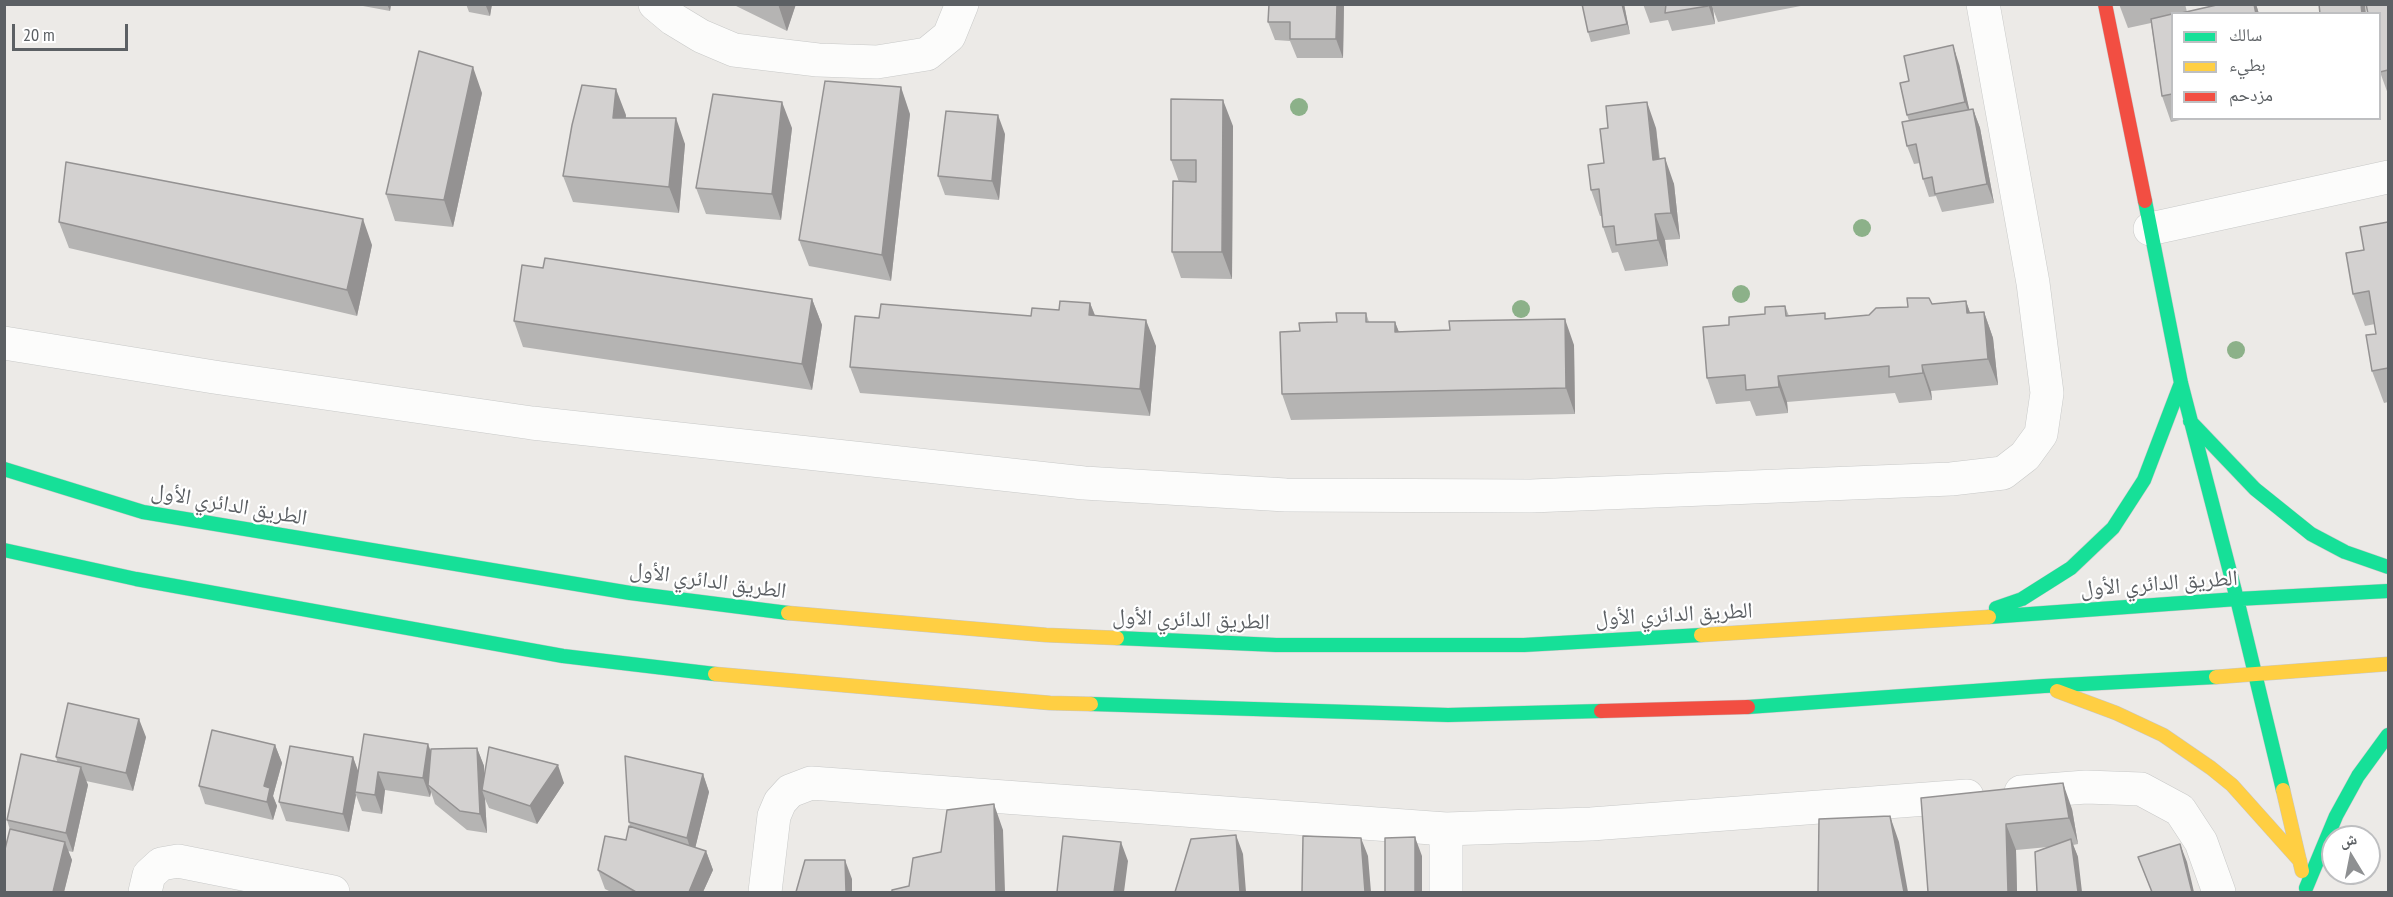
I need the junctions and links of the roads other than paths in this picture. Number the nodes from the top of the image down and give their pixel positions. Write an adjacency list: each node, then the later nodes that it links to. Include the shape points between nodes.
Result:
1 (655, 4): 2 (street, via 701,36 734,50 877,62 927,54 949,36)
2 (962, 4)
3 (1983, 4): 7 (street, via 2033,283 2047,393 2041,434 2025,456 2003,472 1951,479 1530,496 1286,495 1084,483 532,423)
4 (2105, 4): 6 (main road)
5 (2388, 177): 6 (street)
6 (2150, 230): 8 (main road)
7 (4, 343)
8 (2181, 383): 9 (main road); 15 (main road, via 2144,480 2112,528 2071,568 2022,599)
9 (2190, 421): 12 (main road, via 2255,489 2311,534 2345,552); 14 (main road)
10 (4, 469): 15 (main road, الطريق الدائري الأول, via 143,512 630,593 771,612 1046,635 1276,645 1524,645)
11 (4, 550): 18 (main road, via 136,579 563,656 762,680 1050,703 1448,715 1731,708)
12 (2388, 567)
13 (2388, 591): 14 (main road, الطريق الدائري الأول)
14 (2236, 599): 15 (main road, الطريق الدائري الأول); 17 (main road)
15 (1968, 619)
16 (2388, 664): 17 (main road)
17 (2253, 675): 18 (main road); 21 (main road)
18 (2044, 686): 21 (main road, via 2163,735 2232,785)
19 (2388, 735): 22 (main road, via 2358,776 2336,816)
20 (1446, 829): 25 (street, via 811,783 790,791 774,816); 26 (street); 27 (street, via 1591,824 2086,787 2141,789 2180,810 2201,842)
21 (2300, 861): 22 (main road)
22 (2306, 890)
23 (145, 892): 24 (street, via 149,875 161,864 178,861)
24 (333, 892)
25 (765, 892)
26 (1446, 892)
27 (2219, 892)

